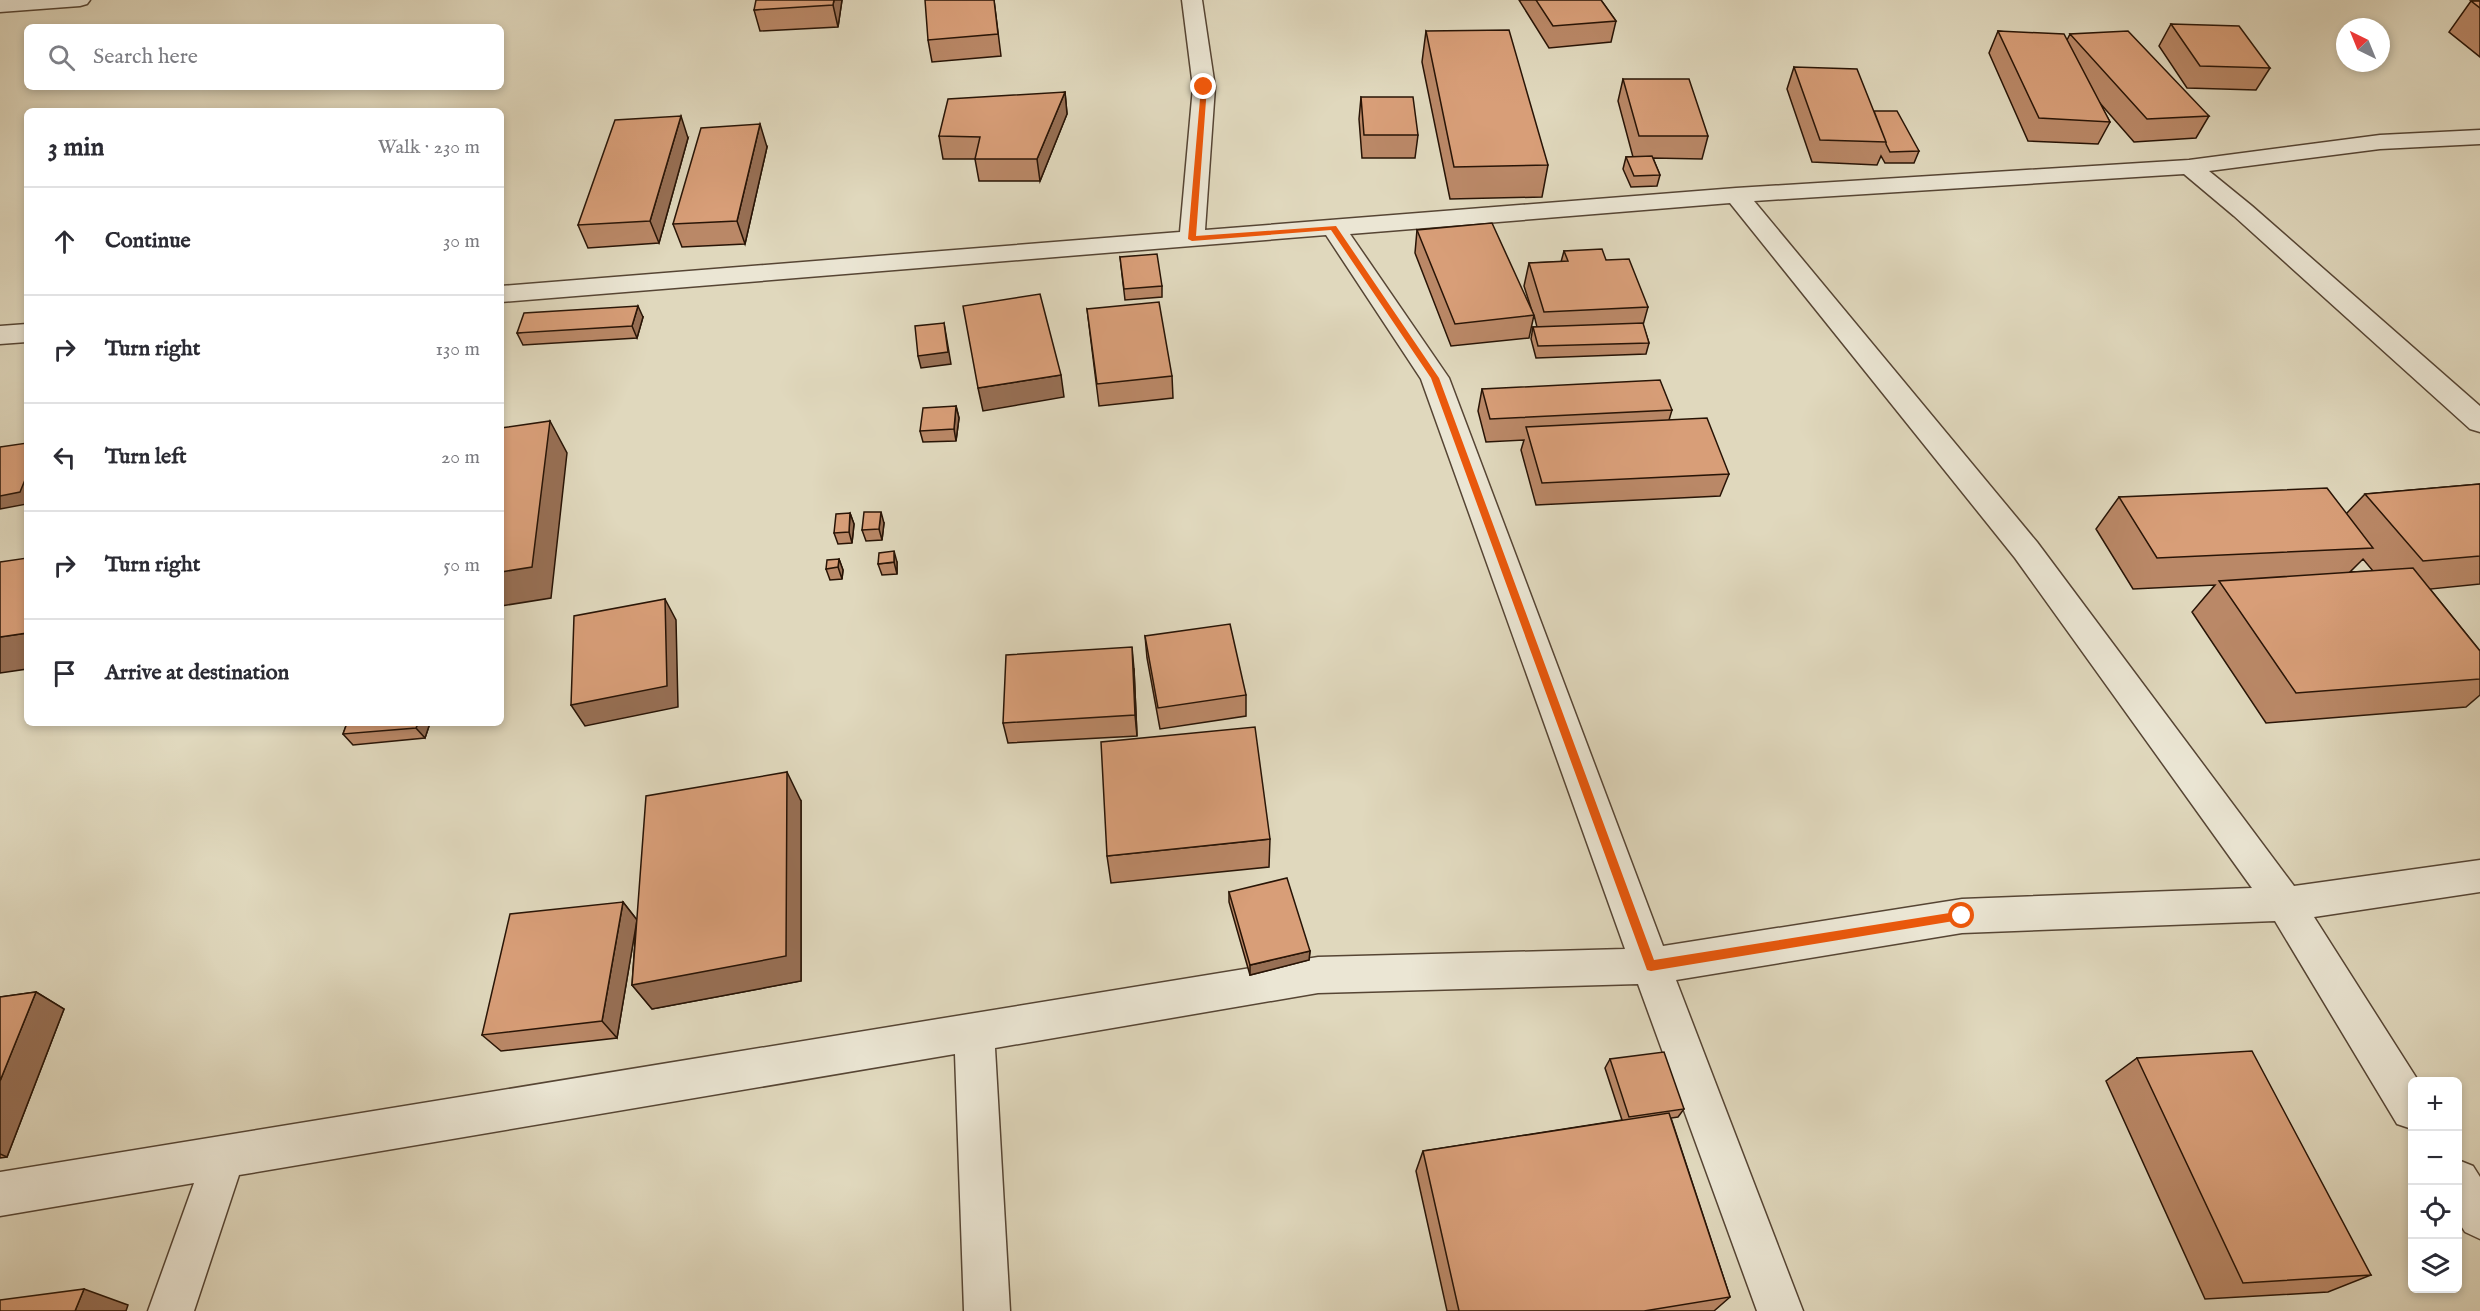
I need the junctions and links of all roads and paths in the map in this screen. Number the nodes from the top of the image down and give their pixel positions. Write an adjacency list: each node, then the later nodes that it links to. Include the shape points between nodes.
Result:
1 (80, 0): 3 (street)
2 (1192, 0): 8 (street, via 1204,87)
3 (0, 6)
4 (2480, 137): 5 (street, via 2380,142)
5 (2189, 167): 6 (street); 12 (street)
6 (1736, 195): 7 (street); 14 (street, via 2026,550)
7 (1333, 227): 8 (street); 15 (street, via 1435,378)
8 (1192, 239): 9 (street)
9 (504, 294)
10 (24, 333): 11 (street)
11 (0, 335)
12 (2480, 422)
13 (2480, 876): 14 (street)
14 (2285, 904): 15 (street, via 1962,916); 17 (street)
15 (1651, 966): 16 (street, via 1318,975); 24 (street)
16 (974, 1033): 18 (street); 23 (street)
17 (2408, 1103)
18 (224, 1157): 20 (street); 22 (street)
19 (2460, 1185): 21 (street)
20 (0, 1194)
21 (2480, 1217)
22 (171, 1311)
23 (987, 1311)
24 (1780, 1311)

